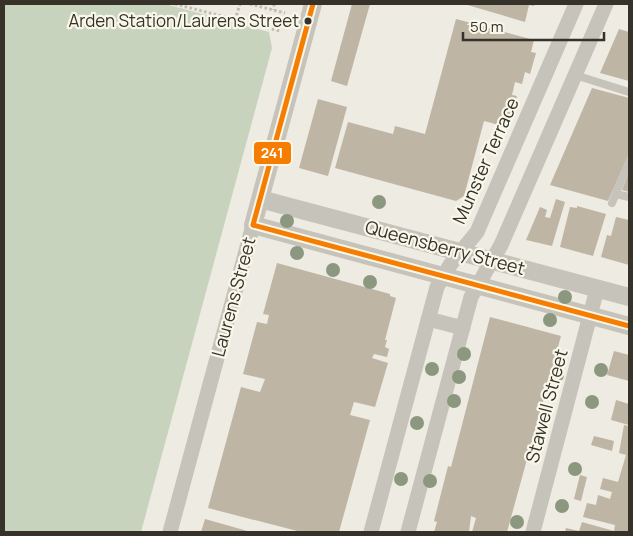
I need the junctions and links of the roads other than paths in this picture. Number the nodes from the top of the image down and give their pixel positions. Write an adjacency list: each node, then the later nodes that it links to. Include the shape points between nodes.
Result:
1 (313, 4): 10 (street, Laurens Street)
2 (576, 4): 4 (street, Munster Terrace)
3 (606, 4): 5 (street)
4 (549, 64): 5 (street); 13 (street, Munster Terrace, via 477,232)
5 (575, 75): 6 (lane); 14 (street, via 501,245)
6 (629, 92)
7 (629, 162): 8 (lane)
8 (616, 194): 9 (lane); 11 (lane)
9 (629, 197)
10 (260, 199): 12 (street, Laurens Street); 13 (street, Queensberry Street)
11 (612, 203)
12 (253, 225): 16 (street, Queensberry Street); 25 (street, Laurens Street)
13 (459, 252): 14 (street, Queensberry Street); 16 (street, Munster Terrace)
14 (491, 260): 15 (street, Queensberry Street); 17 (street)
15 (532, 271): 18 (street, Queensberry Street); 20 (street)
16 (443, 276): 17 (street, Queensberry Street); 22 (street, Munster Terrace)
17 (476, 285): 20 (street, Queensberry Street); 24 (street)
18 (598, 289): 19 (street, Queensberry Street); 21 (street, Stawell Street)
19 (629, 297)
20 (525, 298): 21 (street, Queensberry Street)
21 (590, 316): 23 (street, Queensberry Street); 28 (street, Stawell Street)
22 (428, 319): 24 (street); 26 (street, Munster Terrace)
23 (629, 326)
24 (463, 328): 27 (street)
25 (170, 532)
26 (371, 532)
27 (408, 532)
28 (533, 532)

